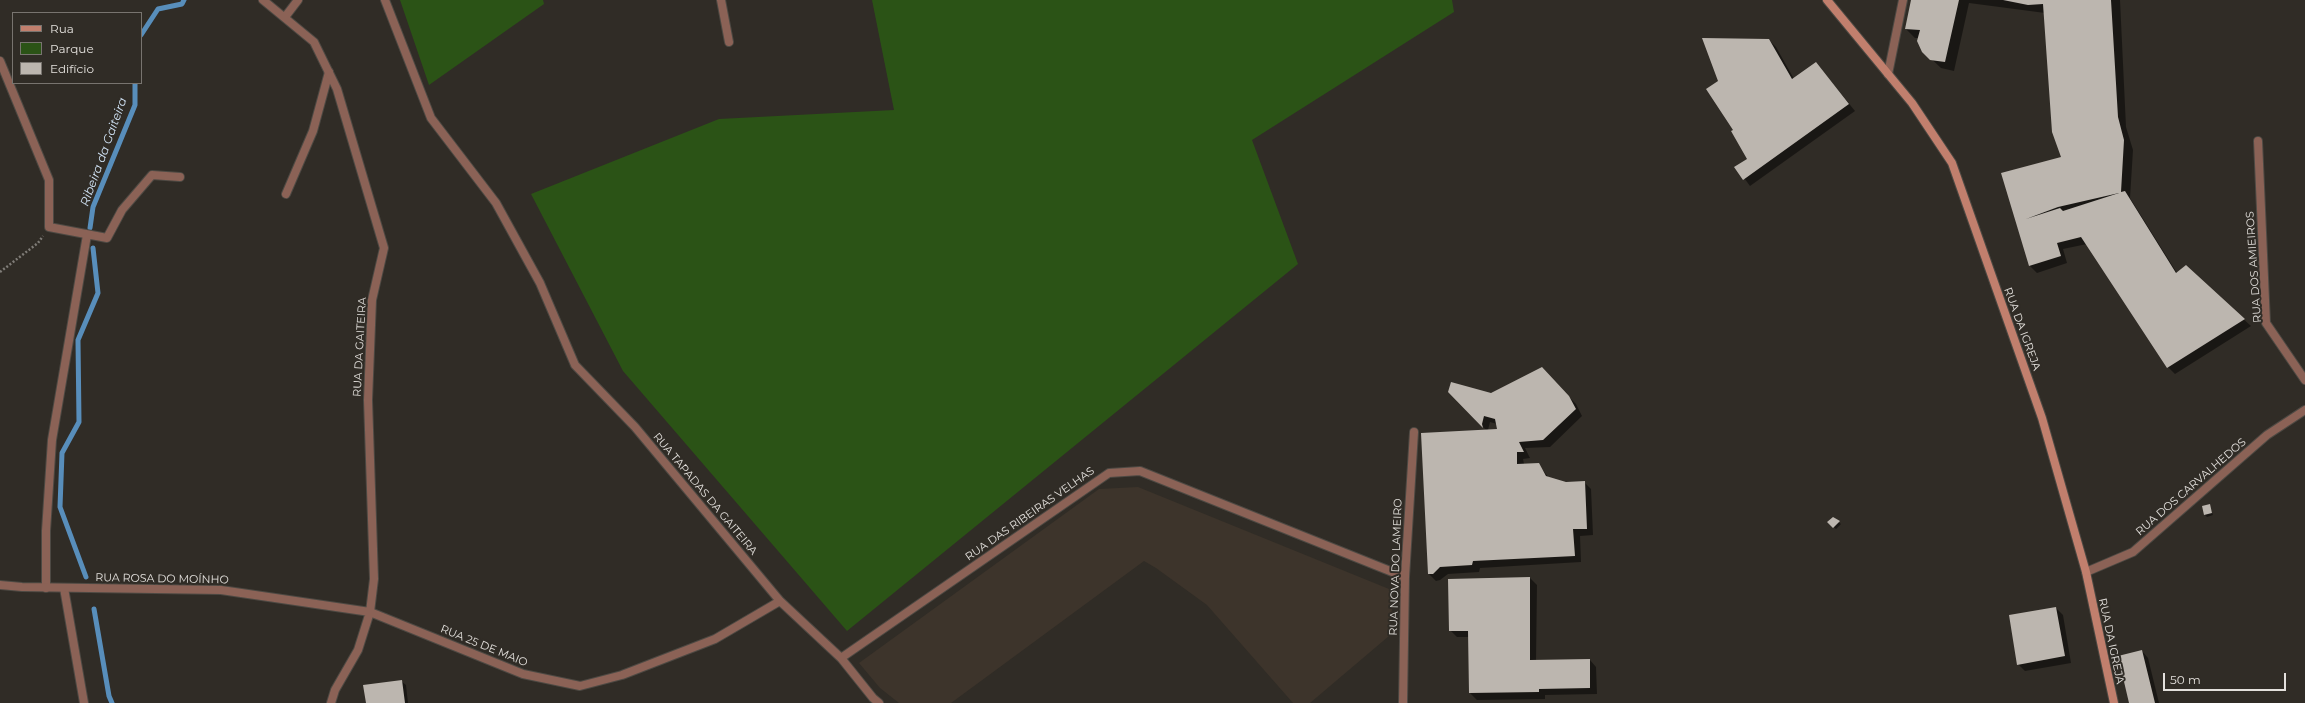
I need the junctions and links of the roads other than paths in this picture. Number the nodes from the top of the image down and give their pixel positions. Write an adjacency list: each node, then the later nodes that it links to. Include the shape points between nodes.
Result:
1 (263, 0): 7 (street, RUA DA GAITEIRA)
2 (298, 0): 7 (street)
3 (385, 0): 24 (street, RUA TAPADAS DA GAITEIRA, via 432,118 496,203 540,283 575,365 636,427)
4 (721, 0): 8 (street)
5 (1827, 0): 11 (main road, RUA DA IGREJA)
6 (1902, 0): 11 (street)
7 (286, 17): 10 (street, RUA DA GAITEIRA, via 314,42)
8 (729, 42)
9 (0, 61): 15 (street, via 49,180 49,227)
10 (328, 72): 14 (street, via 313,131); 25 (street, RUA DA GAITEIRA, via 337,89 384,248 372,300 369,385 374,579)
11 (1888, 74): 19 (main road, RUA DA IGREJA, via 1912,103 1952,163 2042,418)
12 (2258, 141): 16 (street, RUA DOS AMIEIROS, via 2266,323)
13 (180, 177): 15 (street, via 152,175 122,210 107,238)
14 (286, 194)
15 (87, 235): 22 (street, via 52,440 46,531)
16 (2305, 380)
17 (2305, 410): 19 (street, RUA DOS CARVALHEDOS, via 2267,435 2133,552)
18 (1414, 432): 20 (street, RUA NOVA DO LAMEIRO)
19 (2086, 572): 31 (main road, RUA DA IGREJA)
20 (1405, 578): 26 (street, RUA DAS RIBEIRAS VELHAS, via 1140,471 1109,473); 30 (street, RUA NOVA DO LAMEIRO)
21 (0, 585): 22 (street, RUA ROSA DO MOÍNHO)
22 (46, 588): 23 (street, RUA ROSA DO MOÍNHO)
23 (64, 588): 25 (street, RUA ROSA DO MOÍNHO, via 220,590); 27 (street)
24 (780, 602): 25 (street, RUA 25 DE MAIO, via 715,639 622,675 580,686 523,674); 26 (street, RUA TAPADAS DA GAITEIRA)
25 (370, 612): 28 (street, RUA DA GAITEIRA, via 358,650 335,690)
26 (841, 658): 29 (street, RUA TAPADAS DA GAITEIRA)
27 (84, 703)
28 (331, 703)
29 (879, 703)
30 (1403, 703)
31 (2114, 703)

